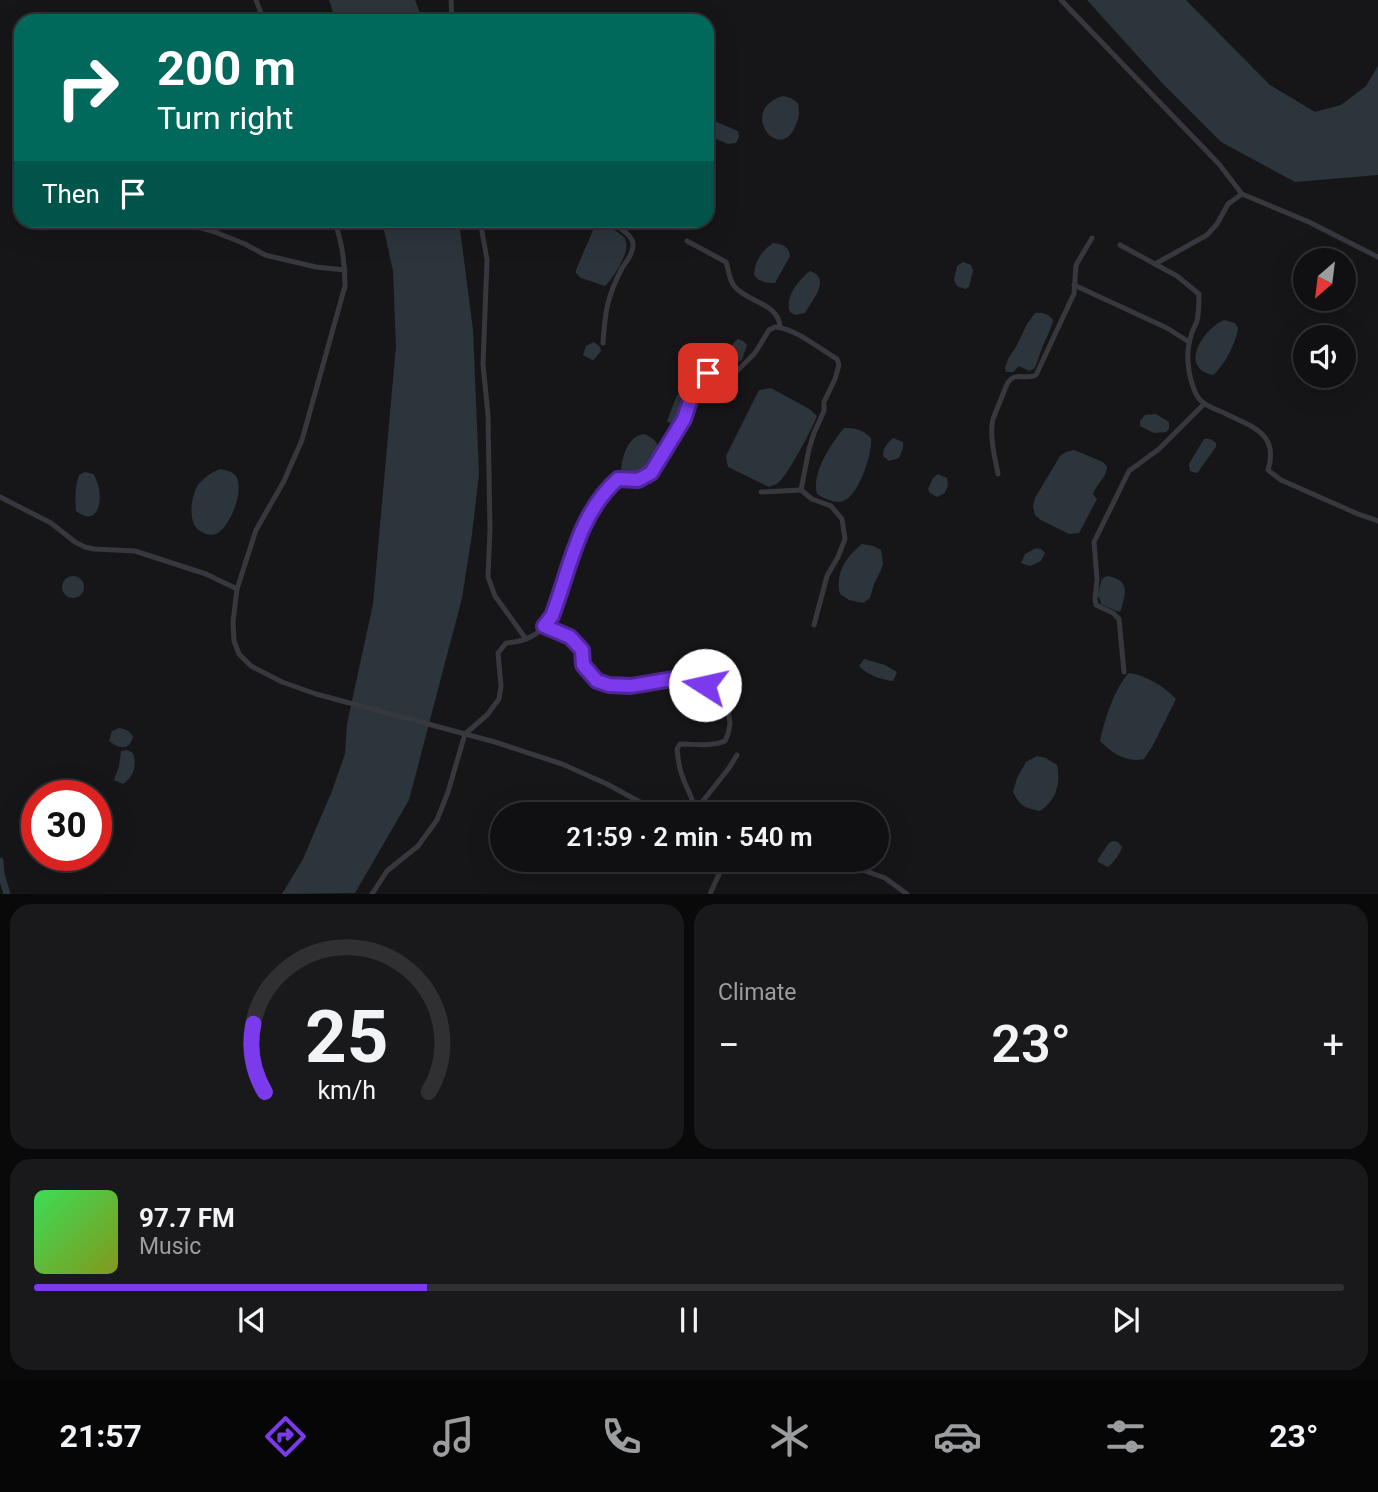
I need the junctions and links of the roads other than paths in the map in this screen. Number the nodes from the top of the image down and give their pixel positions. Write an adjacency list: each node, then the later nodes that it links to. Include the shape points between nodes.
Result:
1 (1061, 0): 2 (street, via 1219,164)
2 (1242, 194): 10 (street); 11 (street, via 1228,204 1207,235)
3 (202, 228): 12 (street, via 265,255)
4 (336, 228): 12 (street)
5 (482, 228): 26 (street, via 487,260 483,364 488,415 488,577 495,596)
6 (618, 228): 16 (street, via 633,243 607,303)
7 (1091, 238): 13 (street, via 1076,265)
8 (687, 241): 14 (street, via 726,262 736,288 771,310)
9 (1121, 245): 11 (street)
10 (1378, 257)
11 (1155, 264): 15 (street, via 1199,294)
12 (345, 270): 23 (street, via 345,286 302,440 256,530)
13 (1074, 285): 15 (street); 18 (street, via 1037,375 1009,380 992,422)
14 (780, 327): 19 (street, via 837,359 839,365 809,449); 25 (street, via 769,330 736,373 708,373 651,473 638,480 618,479 608,488 580,534)
15 (1189, 342): 17 (street, via 1190,378)
16 (603, 344)
17 (1204, 404): 22 (street, via 1263,435 1271,449 1268,470 1281,480); 27 (street, via 1159,449 1129,471 1094,542 1096,605 1119,620)
18 (998, 474)
19 (801, 490): 20 (street); 24 (street, via 831,506 842,519 845,539 827,576)
20 (761, 492)
21 (0, 497): 23 (street, via 85,547 135,551)
22 (1378, 521)
23 (237, 589): 28 (street, via 233,641 251,666 316,694)
24 (814, 625)
25 (544, 626): 26 (street); 31 (street, via 570,637 582,650 583,665 597,681 631,686 684,677 718,695 730,724 725,741 718,745 680,744 677,749 681,775)
26 (526, 639): 28 (street, via 506,643 498,653 499,699)
27 (1124, 671)
28 (465, 734): 30 (street, via 562,764); 35 (street, via 437,820 418,846 387,871)
29 (737, 755): 32 (street)
30 (640, 802)
31 (694, 802)
32 (703, 802)
33 (720, 872): 36 (street)
34 (868, 872): 37 (street)
35 (372, 894)
36 (710, 894)
37 (908, 894)

